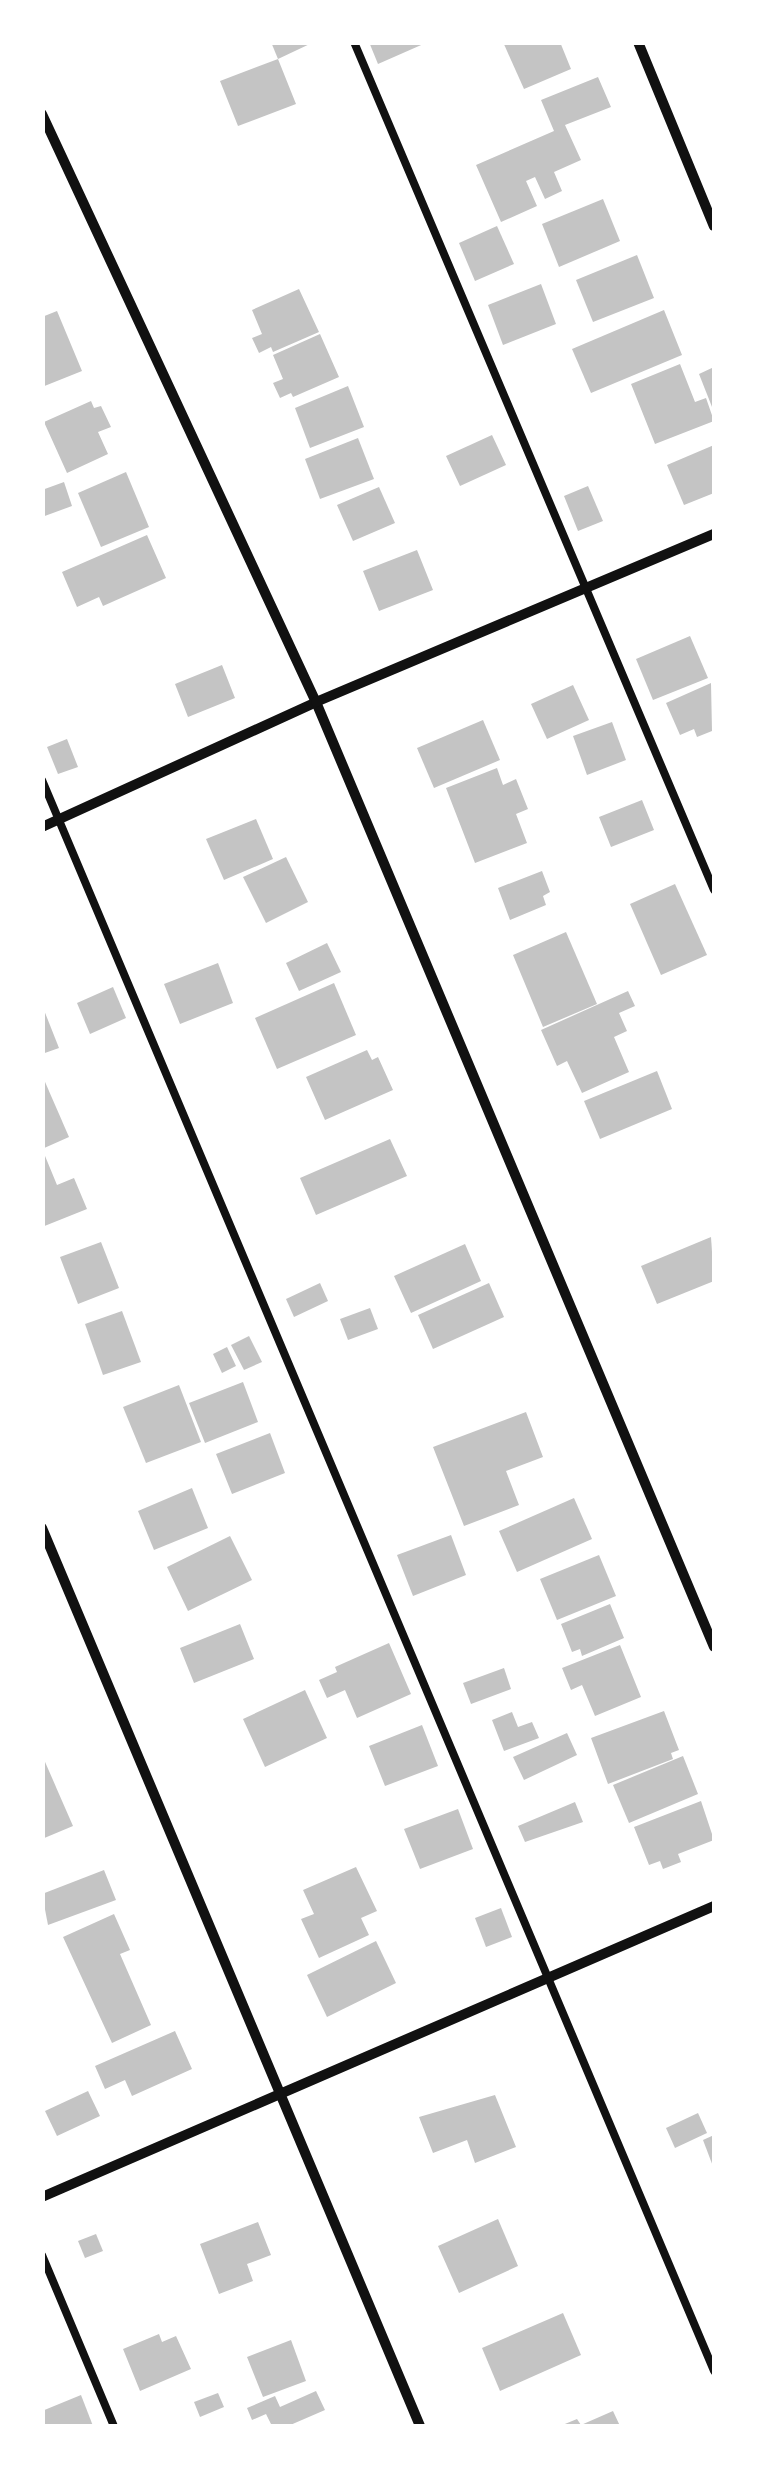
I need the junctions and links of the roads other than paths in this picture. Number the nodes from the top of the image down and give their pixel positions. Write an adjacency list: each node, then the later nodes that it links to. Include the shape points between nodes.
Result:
1 (354, 42): 6 (lane)
2 (638, 42): 4 (street)
3 (42, 114): 7 (street)
4 (714, 226)
5 (714, 534): 6 (street)
6 (586, 585): 7 (street); 11 (lane)
7 (316, 702): 9 (street); 13 (street)
8 (42, 780): 9 (lane)
9 (58, 817): 10 (street); 15 (lane)
10 (42, 827)
11 (714, 890)
12 (42, 1528): 16 (street)
13 (714, 1647)
14 (714, 1906): 15 (street)
15 (547, 1978): 16 (street); 19 (lane)
16 (282, 2094): 17 (street); 21 (street)
17 (42, 2197)
18 (42, 2254): 20 (lane)
19 (714, 2372)
20 (114, 2426)
21 (420, 2426)

